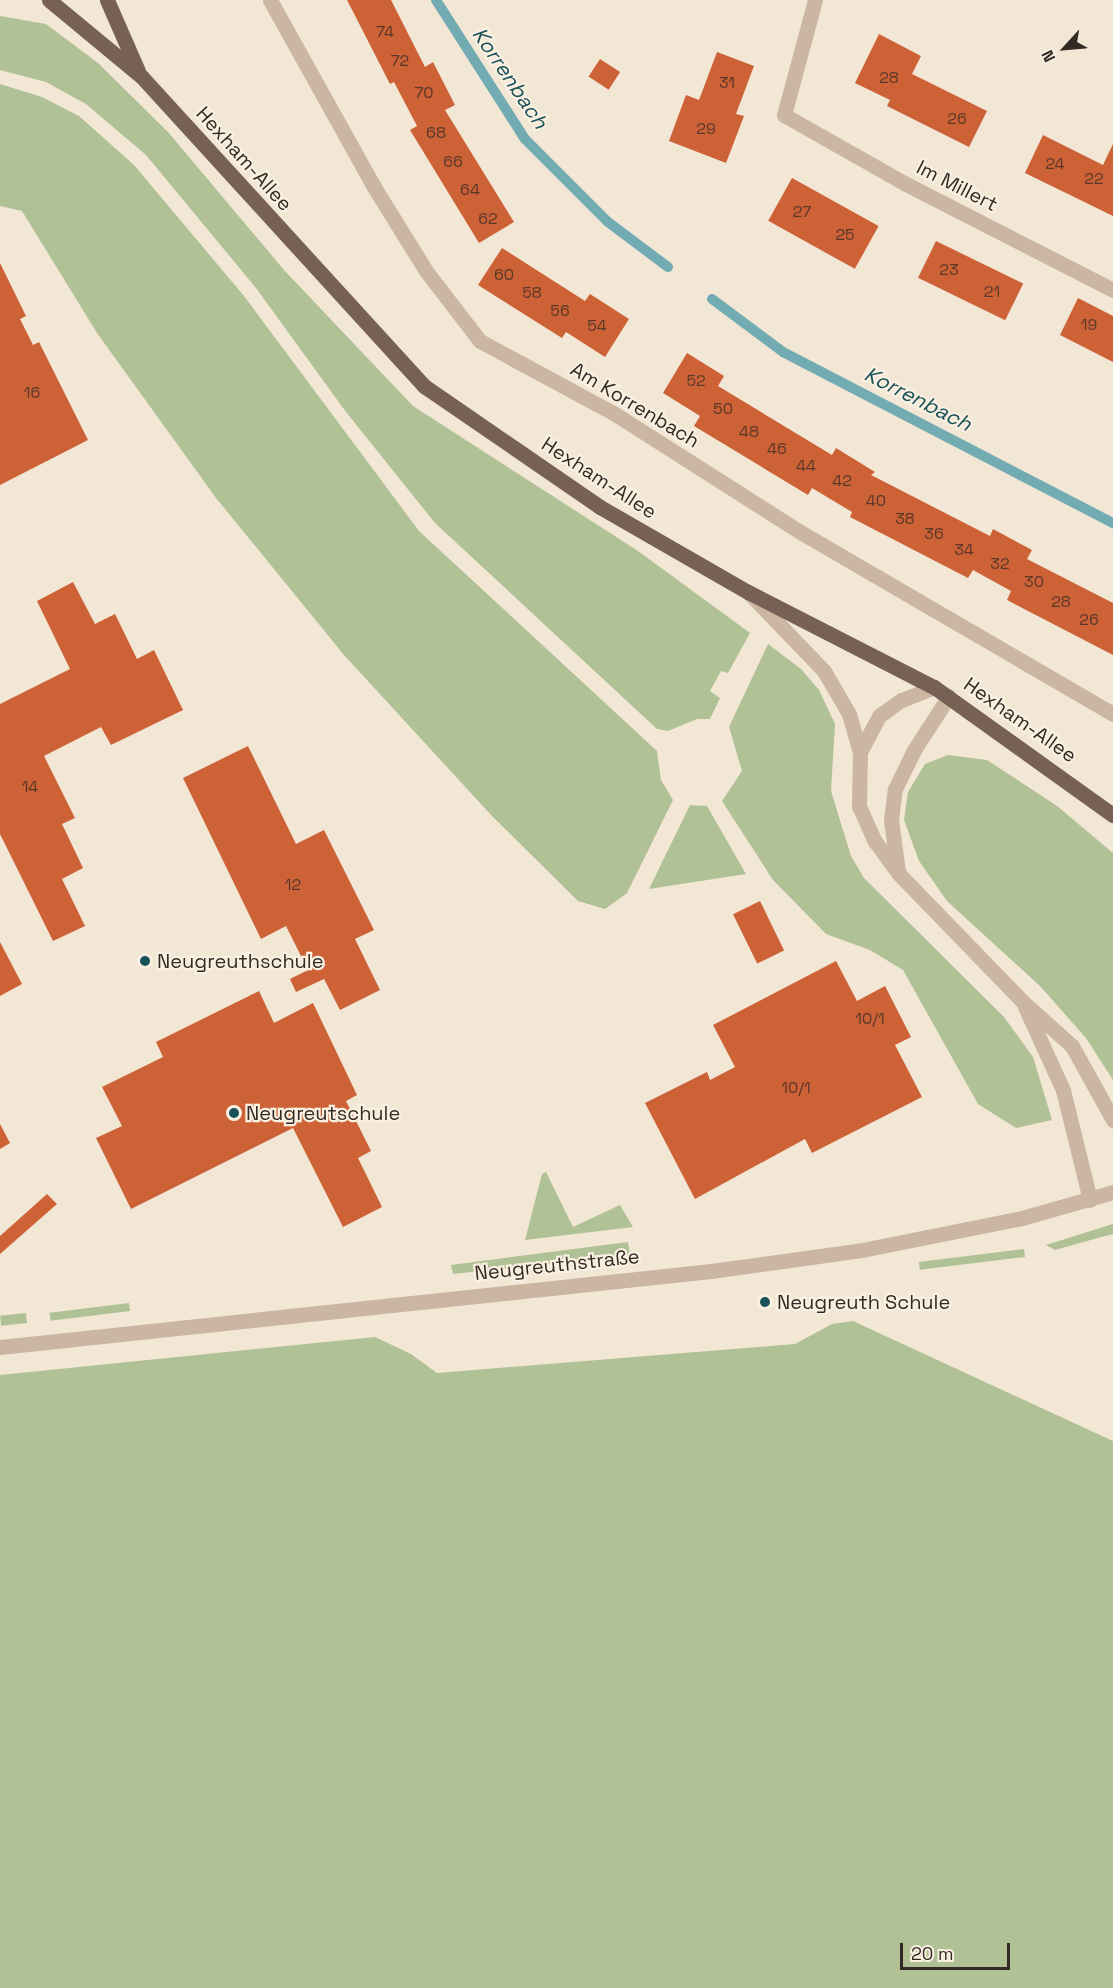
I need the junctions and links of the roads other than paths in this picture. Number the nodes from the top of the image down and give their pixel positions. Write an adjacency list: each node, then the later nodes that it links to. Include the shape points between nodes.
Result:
1 (49, 0): 5 (main road, Hexham-Allee)
2 (107, 0): 5 (main road, Hexham-Allee)
3 (270, 0): 10 (street, Am Korrenbach, via 374,187 426,271 480,341 615,414 802,533)
4 (815, 0): 6 (street, Im Millert, via 784,115 904,183)
5 (141, 76): 7 (main road, Hexham-Allee, via 424,386 600,507)
6 (1113, 290)
7 (748, 592): 8 (main road, Hexham-Allee); 11 (street, via 824,671 849,714)
8 (934, 687): 9 (main road, Hexham-Allee); 11 (street, via 901,700 879,716)
9 (949, 696): 12 (main road, Hexham-Allee); 13 (street, via 914,750 895,789 891,820)
10 (1113, 714)
11 (860, 752): 13 (street, via 859,806 874,840)
12 (1113, 814)
13 (899, 874): 14 (street)
14 (1023, 1002): 15 (street, via 1072,1046); 17 (street, via 1063,1090)
15 (1113, 1120)
16 (1113, 1192): 17 (street, Neugreuthstraße)
17 (1090, 1200): 18 (street, Neugreuthstraße, via 1022,1218 862,1250 722,1269)
18 (0, 1347)

